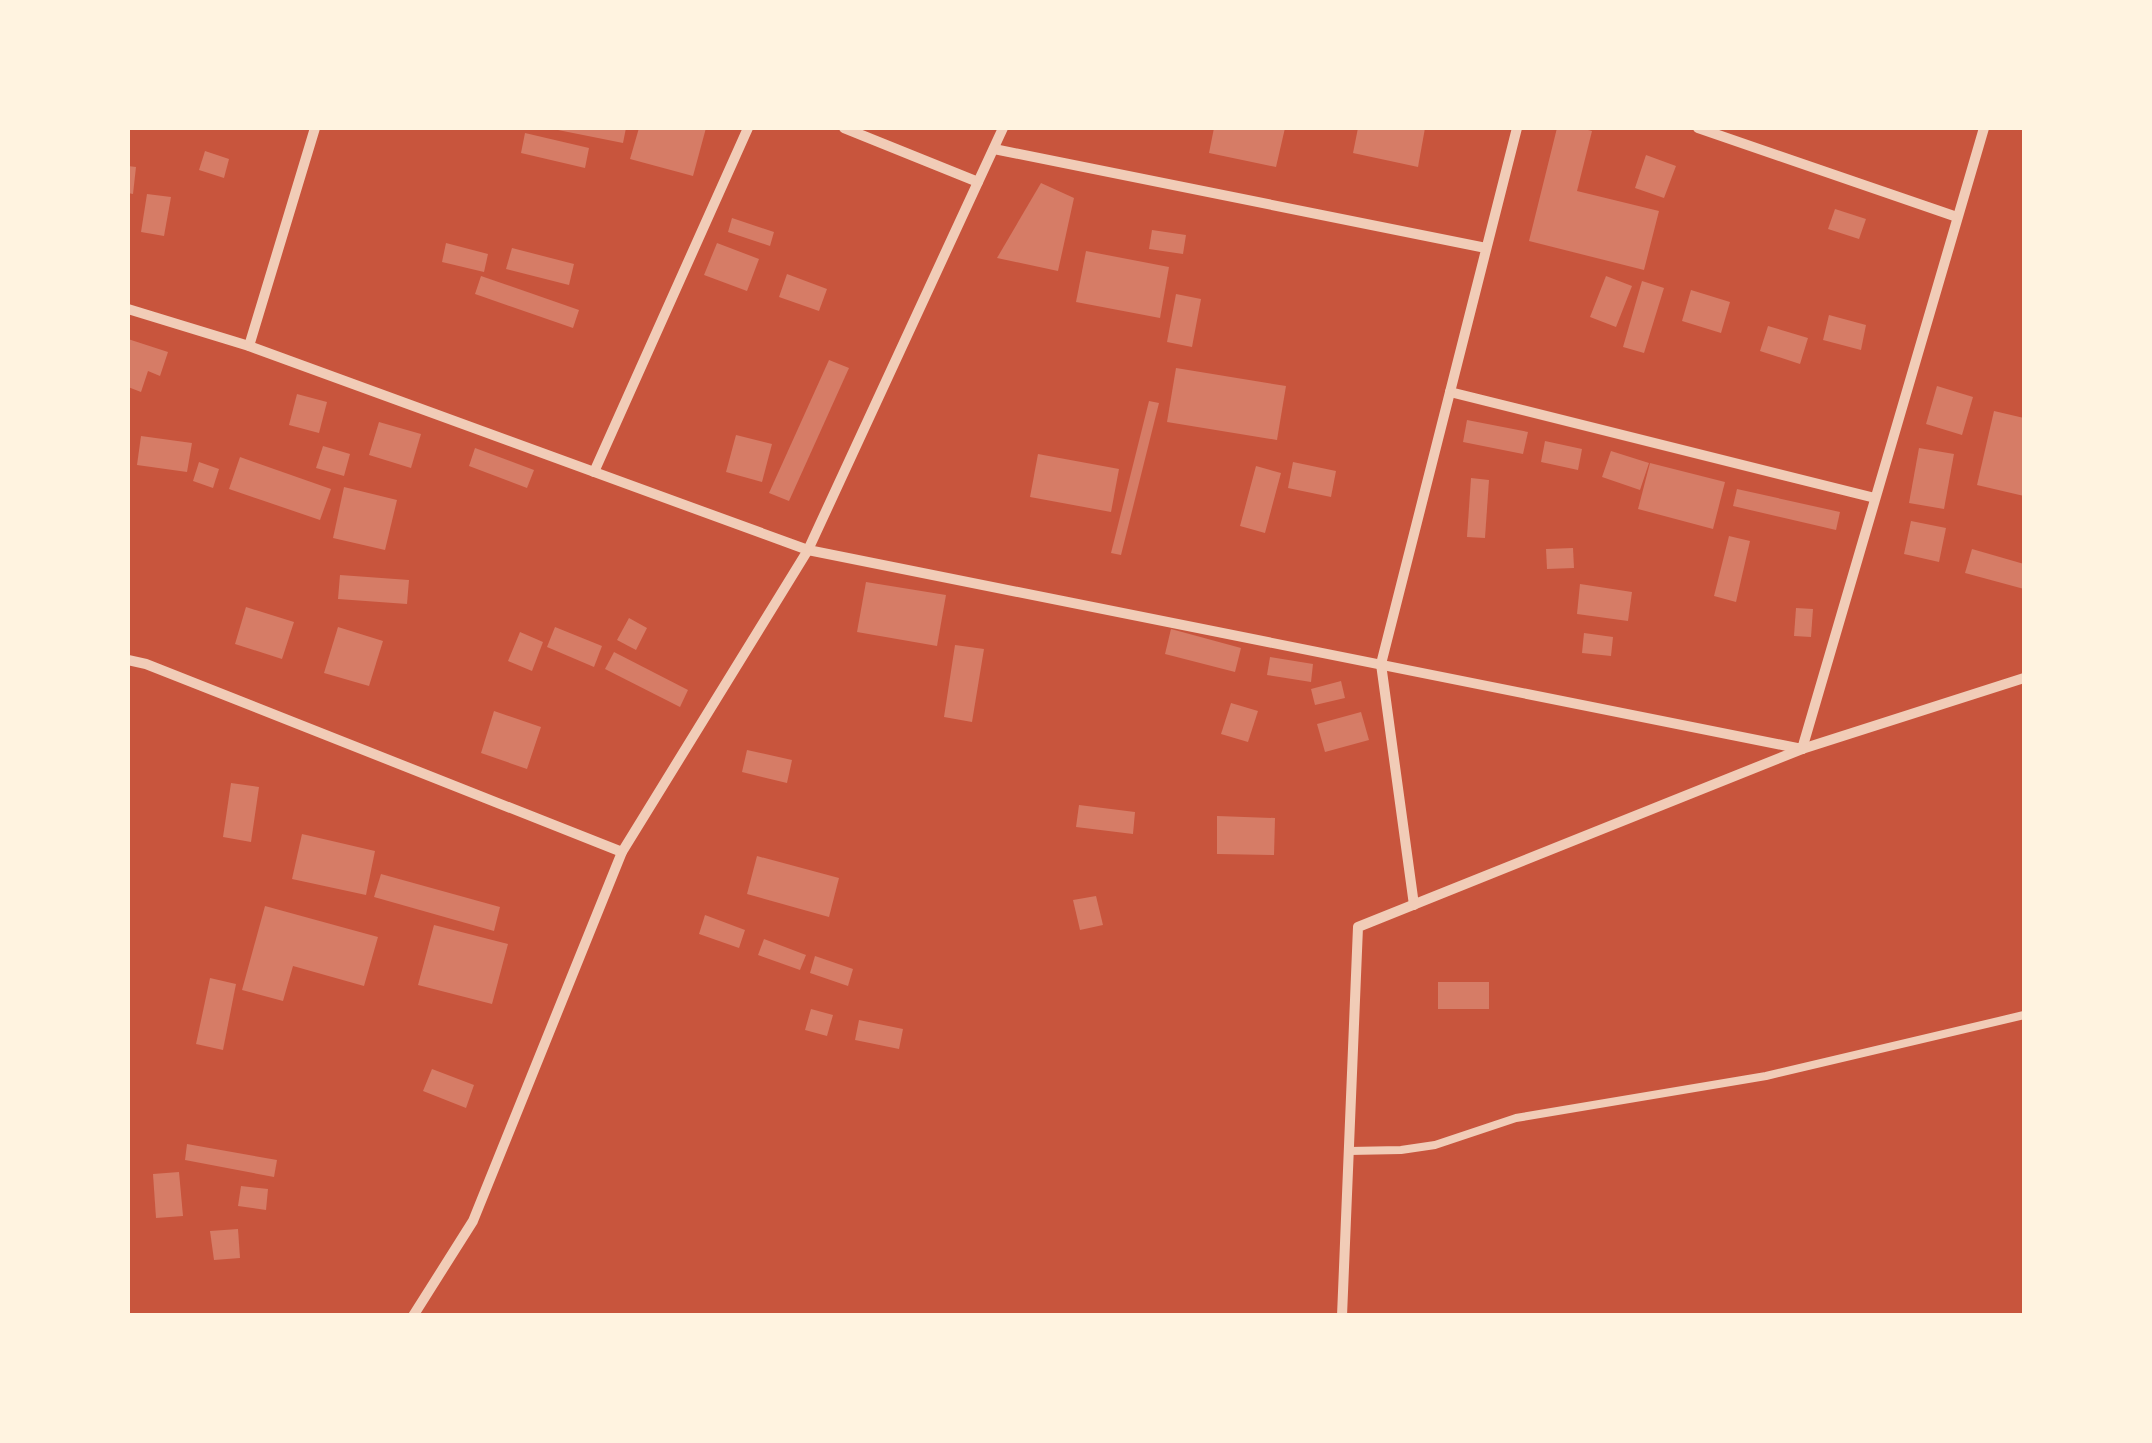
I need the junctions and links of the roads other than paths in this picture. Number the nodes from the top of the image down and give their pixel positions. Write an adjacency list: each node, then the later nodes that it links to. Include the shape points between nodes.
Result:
1 (315, 128): 13 (street)
2 (748, 128): 15 (street)
3 (844, 128): 9 (street)
4 (1004, 128): 8 (street)
5 (1517, 128): 11 (street)
6 (1698, 128): 10 (street)
7 (1984, 128): 10 (street)
8 (994, 149): 9 (street); 11 (street)
9 (978, 182): 17 (street)
10 (1957, 218): 16 (street)
11 (1486, 248): 14 (street)
12 (128, 309): 13 (street)
13 (249, 346): 15 (street)
14 (1450, 392): 16 (street); 19 (street)
15 (594, 472): 17 (street)
16 (1875, 498): 21 (street)
17 (808, 550): 19 (street); 22 (street)
18 (128, 660): 22 (street)
19 (1381, 664): 21 (street); 23 (street)
20 (2024, 678): 21 (street)
21 (1802, 748): 23 (street)
22 (622, 852): 26 (street, via 472,1221)
23 (1414, 905): 25 (street, via 1358,927)
24 (2024, 1016): 25 (lane, via 1766,1076 1516,1118 1435,1145)
25 (1349, 1152): 27 (street)
26 (413, 1316)
27 (1342, 1316)

